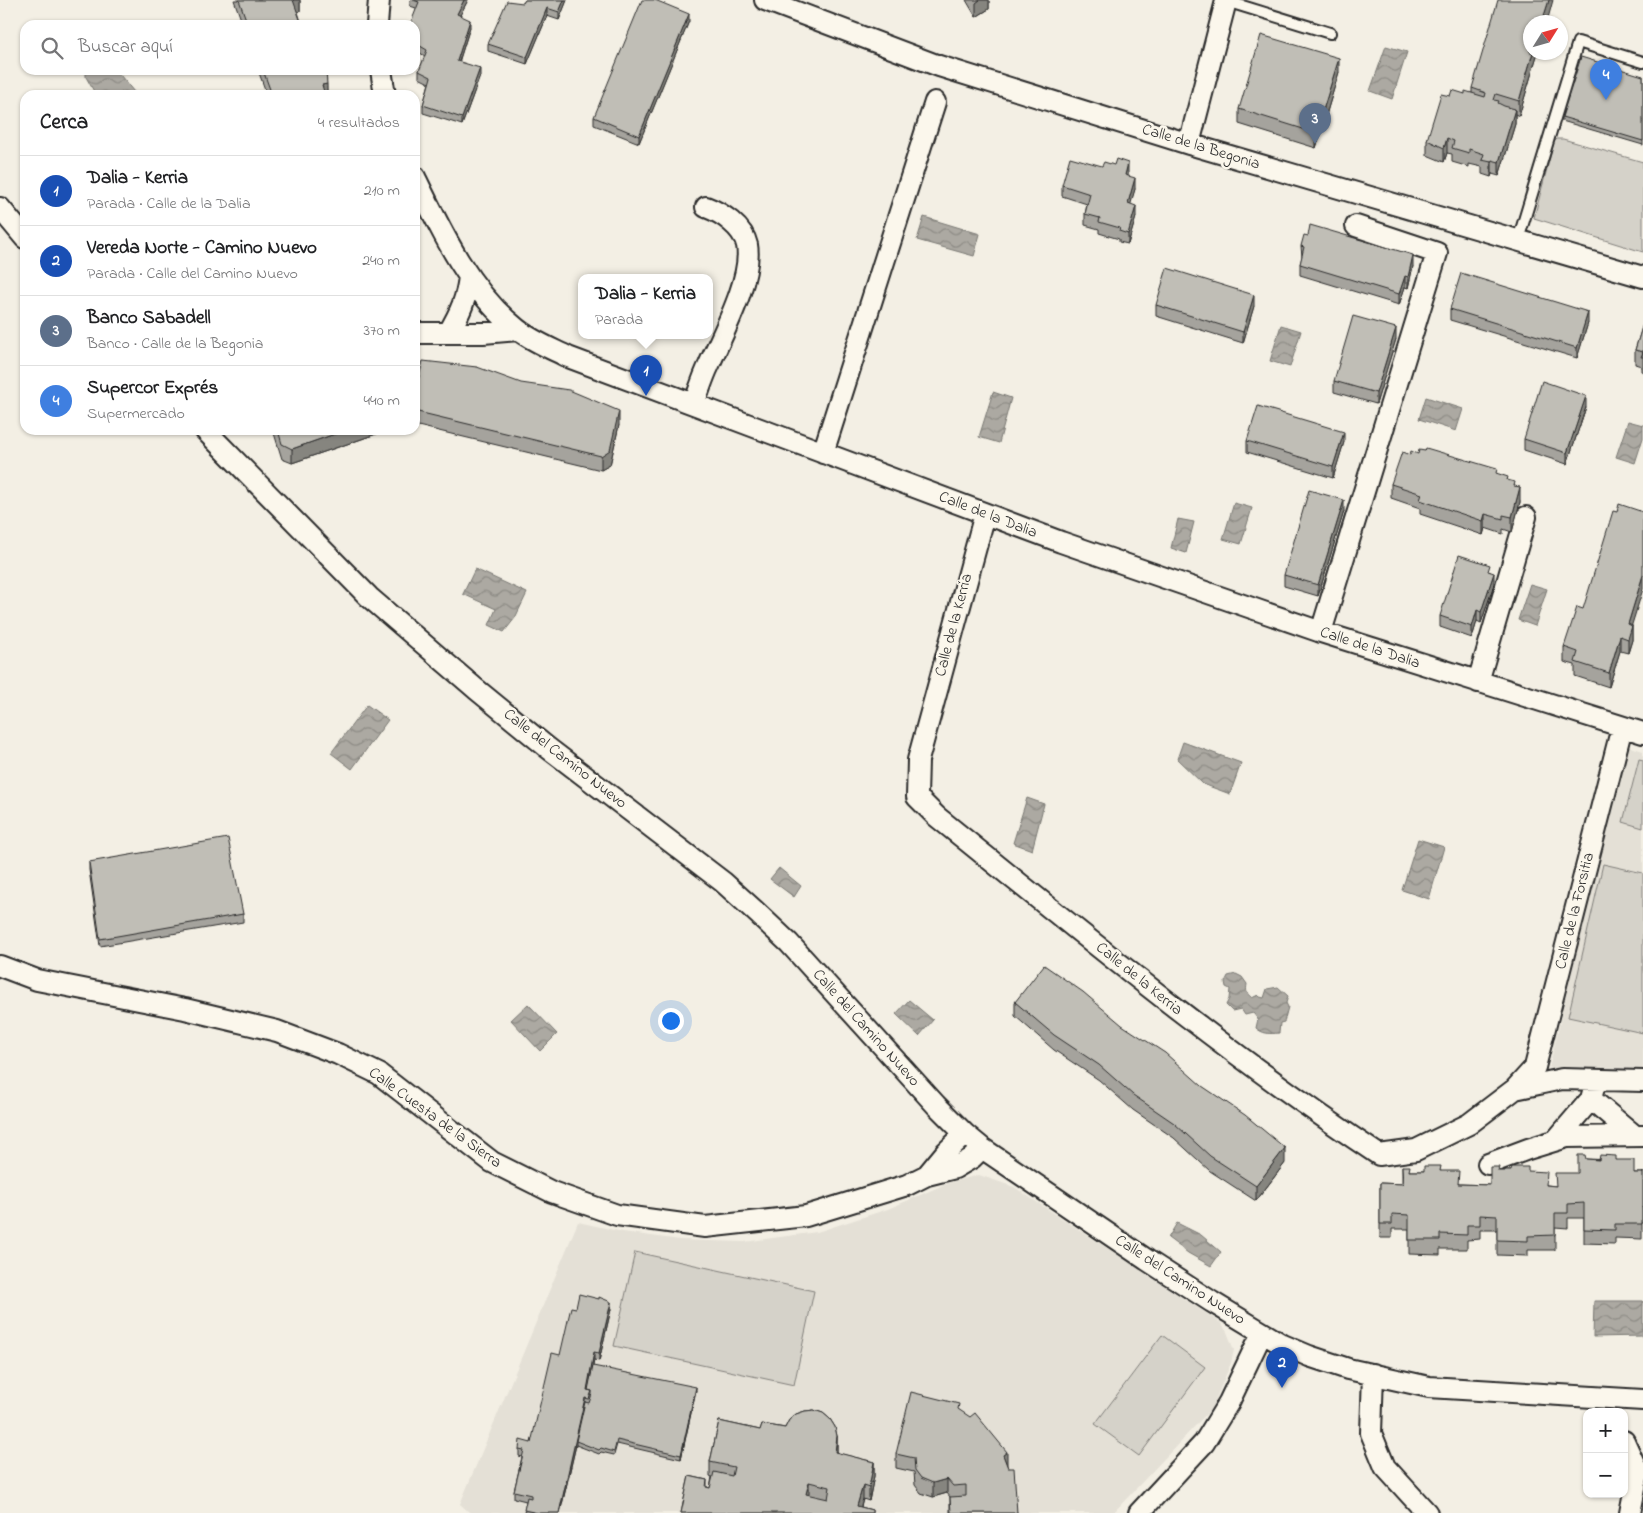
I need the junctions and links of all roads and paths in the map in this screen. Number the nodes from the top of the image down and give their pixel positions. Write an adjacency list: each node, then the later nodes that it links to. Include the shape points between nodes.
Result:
1 (379, 0): 4 (street)
2 (764, 0): 10 (street, Calle de la Begonia, via 939,66)
3 (1226, 1): 5 (lane); 10 (street)
4 (377, 20)
5 (1330, 33)
6 (1643, 62): 16 (lane, via 1578,42)
7 (381, 75): 8 (street)
8 (384, 90)
9 (935, 102): 24 (street)
10 (1189, 144): 16 (street, Calle de la Begonia)
11 (420, 188): 17 (street, Calle de la Dalia)
12 (706, 207): 22 (street, via 719,212 742,232 747,244 748,264 733,313)
13 (0, 208): 15 (street)
14 (1356, 226): 27 (street, via 1437,253)
15 (20, 232)
16 (1518, 240): 18 (street, Calle de la Begonia)
17 (470, 276): 19 (street, Calle de la Dalia, via 490,303); 20 (street, via 462,310)
18 (1643, 277)
19 (518, 330): 20 (street); 22 (street, Calle de la Dalia, via 568,357)
20 (449, 332): 21 (street)
21 (420, 333)
22 (694, 404): 24 (street, Calle de la Dalia)
23 (210, 435): 36 (street, Calle del Camino Nuevo, via 369,598 505,713 723,882 754,910 789,943)
24 (823, 453): 25 (street, Calle de la Dalia)
25 (985, 514): 27 (street, Calle de la Dalia); 34 (street, Calle de la Kerria, via 918,760 917,797 936,816 1196,1025 1379,1155 1416,1150 1469,1124)
26 (1526, 517): 28 (street)
27 (1321, 632): 28 (street, Calle de la Dalia)
28 (1478, 682): 29 (street, Calle de la Dalia)
29 (1622, 727): 30 (street, Calle de la Dalia); 34 (street, Calle de la Forsitia, via 1535,1067)
30 (1643, 733)
31 (0, 966): 41 (street, Calle Cuesta de la Sierra, via 37,980 277,1031 338,1054 379,1074 492,1162 552,1192 617,1215 705,1227 806,1216 907,1185)
32 (1596, 1080): 33 (street, Calle de la Kerria); 34 (street, Calle de la Kerria, via 1562,1079); 35 (street)
33 (1643, 1081)
34 (1515, 1090)
35 (1591, 1099): 37 (street); 38 (street)
36 (966, 1134): 39 (street, Calle del Camino Nuevo); 41 (street)
37 (1639, 1136): 38 (street, via 1567,1136)
38 (1556, 1140): 40 (street)
39 (982, 1148): 41 (street, via 955,1168); 42 (street, Calle del Camino Nuevo)
40 (1488, 1164)
41 (927, 1175)
42 (1262, 1333): 43 (street, Calle del Camino Nuevo, via 1310,1356); 47 (street, via 1230,1402 1204,1443)
43 (1373, 1374): 45 (street, Calle del Camino Nuevo, via 1430,1387); 48 (street, via 1371,1433 1385,1467)
44 (1643, 1400): 45 (street, Calle del Camino Nuevo)
45 (1622, 1406)
46 (1628, 1450): 49 (street, via 1638,1472)
47 (1139, 1513)
48 (1427, 1513)
49 (1630, 1513)

